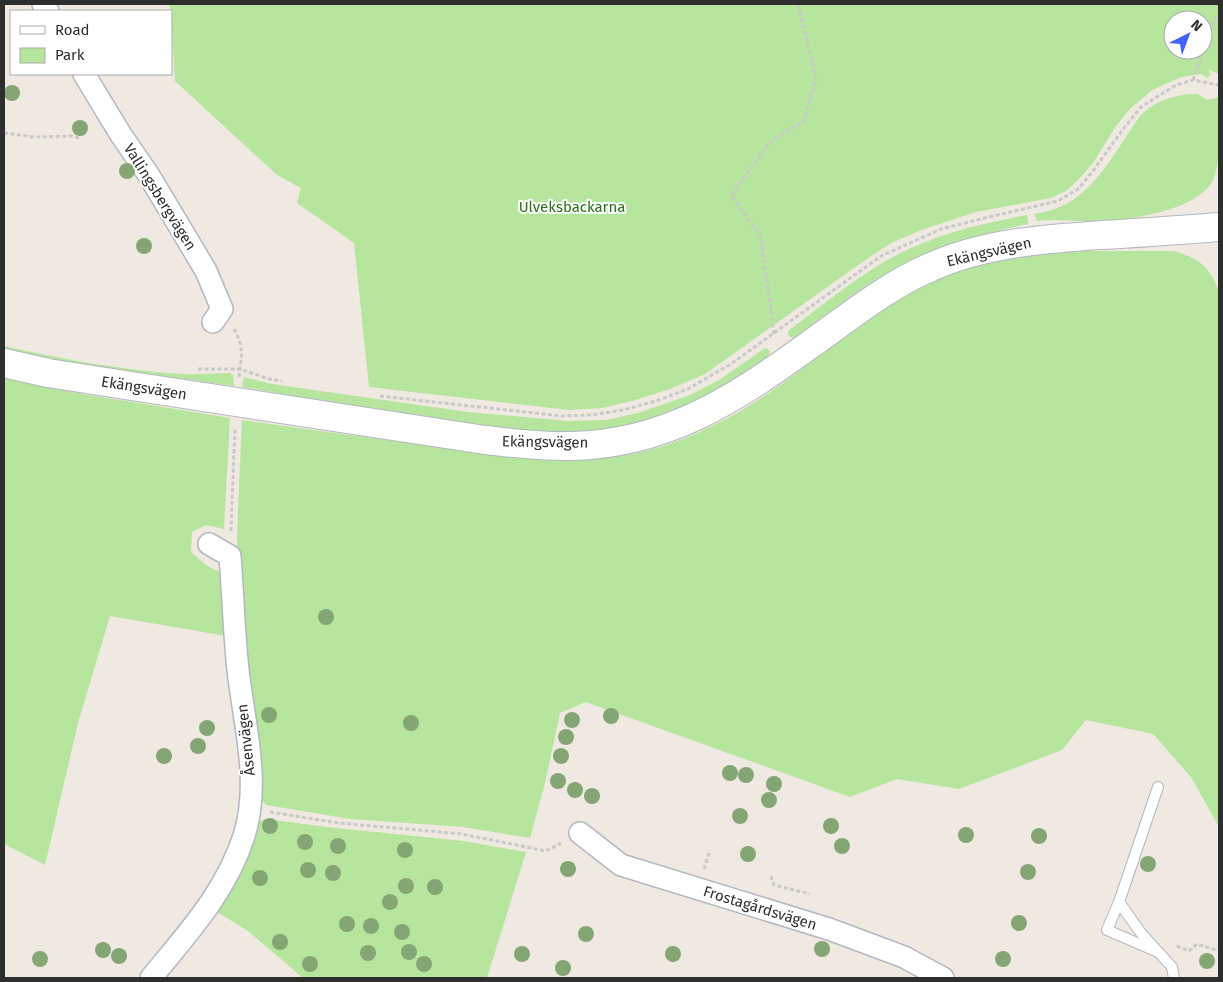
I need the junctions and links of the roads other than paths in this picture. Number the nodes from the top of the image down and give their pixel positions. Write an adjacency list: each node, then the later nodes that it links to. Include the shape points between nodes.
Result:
1 (85, 75): 3 (street, Vallingsbergvägen, via 206,271)
2 (1219, 227): 4 (street, Ekängsvägen, via 1059,238 1012,244 958,257 930,267 885,291 750,388 707,412 665,430 573,446 485,440 48,373)
3 (218, 316)
4 (4, 363)
5 (210, 544): 10 (street, Åsenvägen, via 230,556 238,669 252,774 249,809 244,835 220,889)
6 (1158, 787): 8 (lane)
7 (580, 833): 11 (street, Frostagårdsvägen, via 622,865 829,929 904,957)
8 (1119, 902): 9 (lane); 9 (lane, via 1107,930)
9 (1158, 952): 12 (lane, via 1172,967)
10 (151, 978)
11 (944, 978)
12 (1174, 978)

